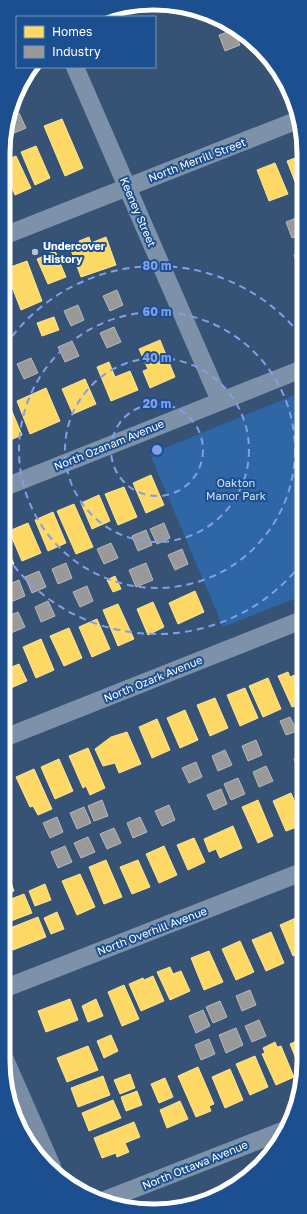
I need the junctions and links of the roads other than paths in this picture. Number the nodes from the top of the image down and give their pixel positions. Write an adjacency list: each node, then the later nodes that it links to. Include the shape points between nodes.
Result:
1 (75, 68): 3 (street, Keeney Street)
2 (293, 122): 3 (street, North Merrill Street)
3 (127, 187): 4 (street, North Merrill Street); 6 (street, Keeney Street)
4 (10, 233)
5 (297, 371): 6 (street, North Ozanam Avenue)
6 (220, 401): 7 (street, North Ozanam Avenue)
7 (10, 485)
8 (297, 622): 9 (street, North Ozark Avenue)
9 (10, 736)
10 (297, 874): 11 (street, North Overhill Avenue)
11 (10, 986)
12 (11, 1078): 14 (main road)
13 (277, 1133): 15 (street, North Ottawa Avenue)
14 (43, 1152)
15 (111, 1197)

